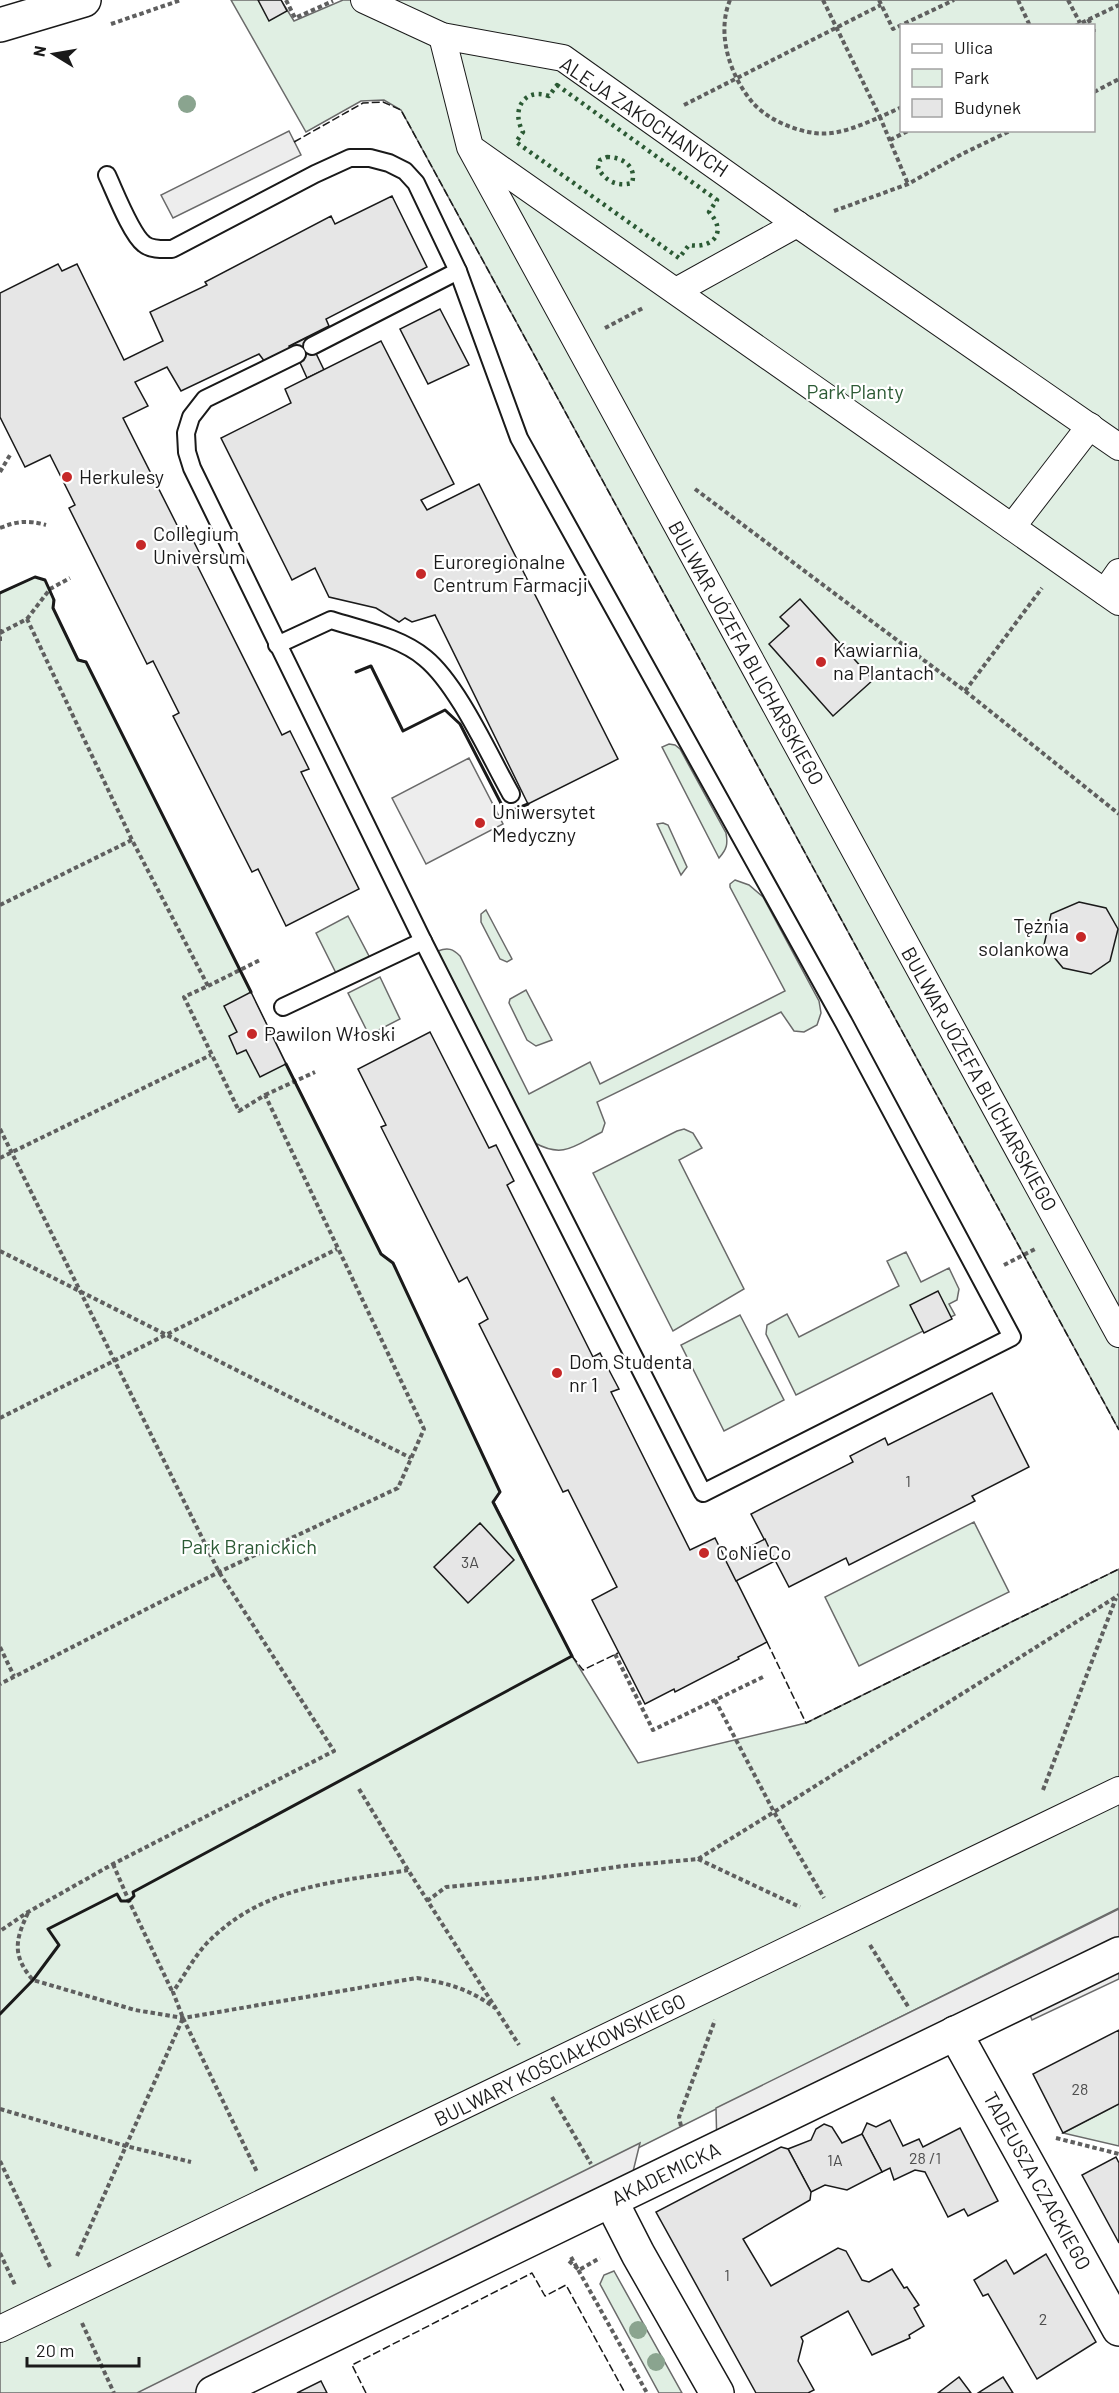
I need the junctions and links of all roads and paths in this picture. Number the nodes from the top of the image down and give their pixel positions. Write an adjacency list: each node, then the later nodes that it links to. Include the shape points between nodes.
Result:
1 (84, 0): 17 (street)
2 (286, 0): 3 (path, via 295,18)
3 (337, 0)
4 (364, 0): 20 (street)
5 (730, 0): 21 (path, via 724,43)
6 (823, 0): 19 (path)
7 (954, 0): 13 (path)
8 (1018, 0): 14 (path)
9 (1068, 0): 15 (path)
10 (880, 2): 18 (path, via 893,29); 19 (path)
11 (1119, 4): 12 (path)
12 (1088, 19): 15 (path); 16 (path)
13 (904, 24)
14 (1029, 24)
15 (1077, 24)
16 (1090, 24)
17 (0, 25)
18 (900, 26)
19 (835, 27): 21 (path); 25 (path)
20 (442, 36): 26 (street, ALEJA ZAKOCHANYCH, via 563,57); 30 (street, BULWAR JÓZEFA BLICHARSKIEGO)
21 (736, 78): 25 (path, via 754,104 782,123 815,133 849,131); 26 (path)
22 (1119, 79): 23 (path)
23 (1095, 91)
24 (900, 108): 25 (path)
25 (880, 117): 29 (path)
26 (654, 122): 33 (street, ALEJA ZAKOCHANYCH)
27 (906, 132): 29 (path)
28 (1008, 132): 32 (path)
29 (890, 140): 32 (path)
30 (470, 147): 35 (street); 36 (street, BULWAR JÓZEFA BLICHARSKIEGO)
31 (107, 176): 34 (lane, via 136,235 145,245 172,249 350,158 389,163 405,171 416,183)
32 (908, 183): 33 (path)
33 (797, 224): 35 (street); 37 (street, ALEJA ZAKOCHANYCH)
34 (458, 271): 51 (lane, via 205,399 190,417 186,434 192,468); 57 (lane, via 519,438 844,1023 1012,1337 703,1493)
35 (676, 291): 36 (path); 43 (street)
36 (576, 343): 71 (street, BULWAR JÓZEFA BLICHARSKIEGO)
37 (1090, 426): 38 (street, ALEJA ZAKOCHANYCH); 43 (street)
38 (1119, 447)
39 (10, 455): 40 (path)
40 (0, 472)
41 (691, 486): 52 (path)
42 (46, 525): 44 (path, via 29,520)
43 (1012, 527): 45 (street)
44 (0, 528)
45 (1062, 562): 47 (street); 52 (path)
46 (70, 578): 48 (path, via 50,590)
47 (1114, 588)
48 (27, 619): 49 (path); 55 (path)
49 (0, 632): 50 (path)
50 (0, 641)
51 (277, 645): 53 (lane, via 332,620 396,641 424,657 444,676); 57 (lane)
52 (965, 691): 54 (path)
53 (511, 794)
54 (1119, 814)
55 (132, 840): 56 (path); 59 (path)
56 (0, 905)
57 (423, 940): 60 (lane)
58 (260, 960): 59 (path)
59 (207, 986): 61 (path, via 184,997)
60 (284, 1007)
61 (211, 1055): 63 (path, via 239,1111); 65 (path)
62 (315, 1072): 63 (path)
63 (265, 1095): 67 (path)
64 (0, 1129): 65 (path)
65 (11, 1152): 66 (path); 69 (path)
66 (0, 1158)
67 (337, 1249): 70 (path); 74 (path, via 424,1429)
68 (0, 1251): 69 (path)
69 (82, 1292): 70 (path); 72 (path)
70 (165, 1334): 72 (path); 74 (path)
71 (1119, 1334)
72 (114, 1360): 73 (path); 75 (path)
73 (0, 1418)
74 (411, 1458): 75 (path, via 398,1488)
75 (219, 1572): 79 (path); 88 (path, via 334,1751)
76 (1118, 1596): 85 (path); 86 (path)
77 (0, 1647): 79 (path)
78 (615, 1654): 82 (path, via 653,1730)
79 (14, 1676): 81 (path)
80 (765, 1676): 82 (path)
81 (0, 1684)
82 (715, 1700): 85 (path)
83 (359, 1789): 89 (path)
84 (1119, 1790): 86 (street, BULWARY KOŚCIAŁKOWSKIEGO)
85 (774, 1812): 87 (path); 92 (path)
86 (1025, 1835): 92 (street, BULWARY KOŚCIAŁKOWSKIEGO)
87 (698, 1859): 90 (path, via 446,1887); 92 (path)
88 (113, 1864): 91 (path); 96 (path)
89 (408, 1870): 90 (path); 96 (path, via 302,1888 260,1903 206,1944)
90 (427, 1901): 97 (path)
91 (28, 1912): 93 (path); 99 (path, via 18,1933 16,1949 33,1980 135,2010)
92 (839, 1925): 95 (street, BULWARY KOŚCIAŁKOWSKIEGO); 98 (path, via 871,1946)
93 (0, 1931)
94 (1119, 1954): 100 (street, AKADEMICKA)
95 (730, 1978): 101 (street, BULWARY KOŚCIAŁKOWSKIEGO); 108 (path, via 679,2117)
96 (173, 1992): 99 (path)
97 (495, 2008): 99 (path, via 476,1994 417,1978); 101 (path)
98 (909, 2008)
99 (183, 2018): 104 (path); 110 (path)
100 (955, 2033): 108 (street, AKADEMICKA); 123 (street, TADEUSZA CZACKIEGO)
101 (536, 2071): 109 (path); 110 (street, BULWARY KOŚCIAŁKOWSKIEGO)
102 (0, 2109): 104 (path)
103 (1052, 2133): 105 (path, via 1058,2140)
104 (126, 2146): 107 (path); 113 (path)
105 (1119, 2154)
106 (0, 2161): 115 (path)
107 (191, 2162)
108 (689, 2162): 111 (street, AKADEMICKA)
109 (591, 2164)
110 (270, 2200): 121 (street, BULWARY KOŚCIAŁKOWSKIEGO)
111 (611, 2200): 125 (street, AKADEMICKA); 127 (street)
112 (0, 2253): 119 (path)
113 (76, 2258)
114 (59, 2266): 115 (path)
115 (51, 2269): 117 (path)
116 (579, 2270): 126 (path)
117 (42, 2273)
118 (24, 2281): 119 (path)
119 (15, 2285): 120 (path)
120 (7, 2288)
121 (70, 2295): 122 (street, BULWARY KOŚCIAŁKOWSKIEGO); 124 (path)
122 (0, 2329)
123 (1119, 2329)
124 (114, 2393)
125 (213, 2393)
126 (646, 2393)
127 (717, 2393)

